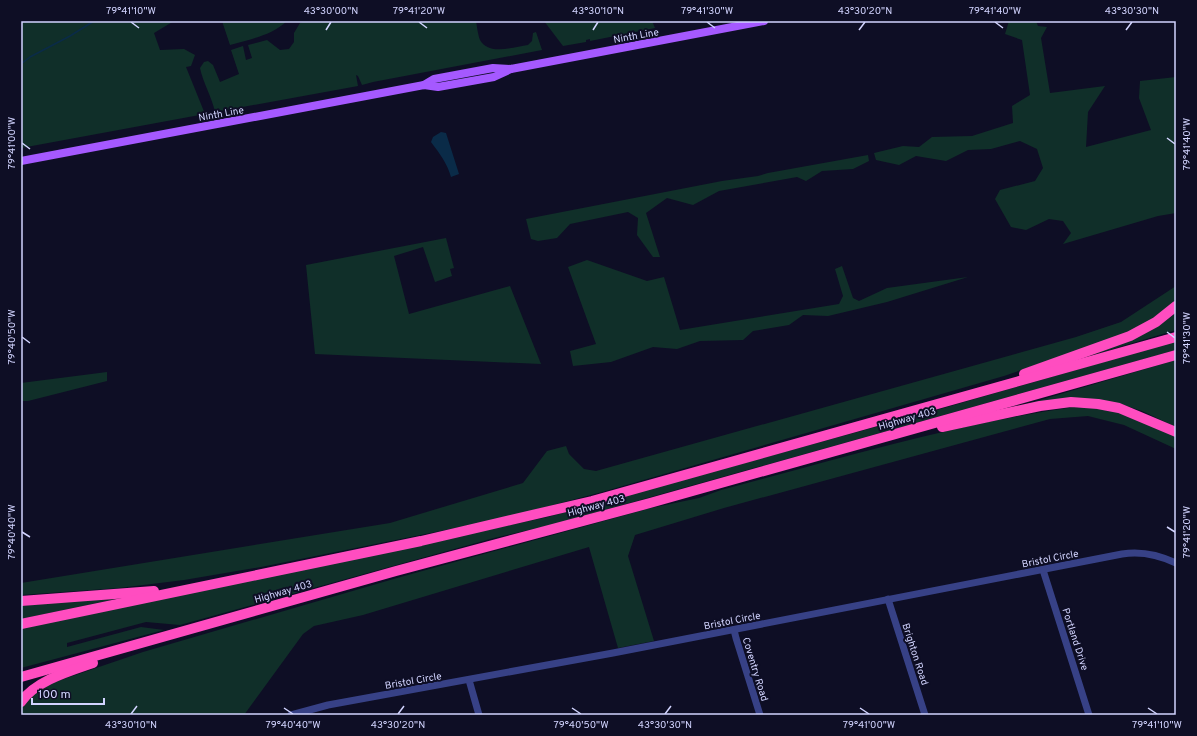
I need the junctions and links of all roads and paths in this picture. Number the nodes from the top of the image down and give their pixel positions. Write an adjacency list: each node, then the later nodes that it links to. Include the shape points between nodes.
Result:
1 (764, 21): 2 (main road, Ninth Line, via 510,69 493,68 434,79 424,85)
2 (21, 161)
3 (1176, 306): 6 (highway, via 1156,322 1130,336)
4 (1176, 337): 6 (highway, Highway 403)
5 (1176, 355): 7 (highway, Highway 403)
6 (981, 391): 11 (highway, Highway 403, via 592,501 421,541)
7 (904, 432): 8 (highway, via 922,431 1071,402 1119,408); 16 (highway, Highway 403)
8 (1176, 432)
9 (1176, 563): 10 (street, Bristol Circle, via 1159,556 1130,553)
10 (1043, 570): 12 (street, Bristol Circle); 24 (street, Portland Drive)
11 (188, 588): 13 (highway); 14 (highway, Highway 403)
12 (888, 599): 15 (street, Bristol Circle); 23 (street, Brighton Road)
13 (21, 601)
14 (21, 624)
15 (734, 630): 18 (street, Bristol Circle); 22 (street, Coventry Road)
16 (158, 638): 17 (highway, Highway 403); 19 (highway, via 144,647 91,663 52,679 33,689)
17 (21, 677)
18 (469, 680): 20 (street, Bristol Circle, via 328,705); 21 (street)
19 (21, 702)
20 (291, 715)
21 (480, 715)
22 (760, 715)
23 (925, 715)
24 (1089, 715)

